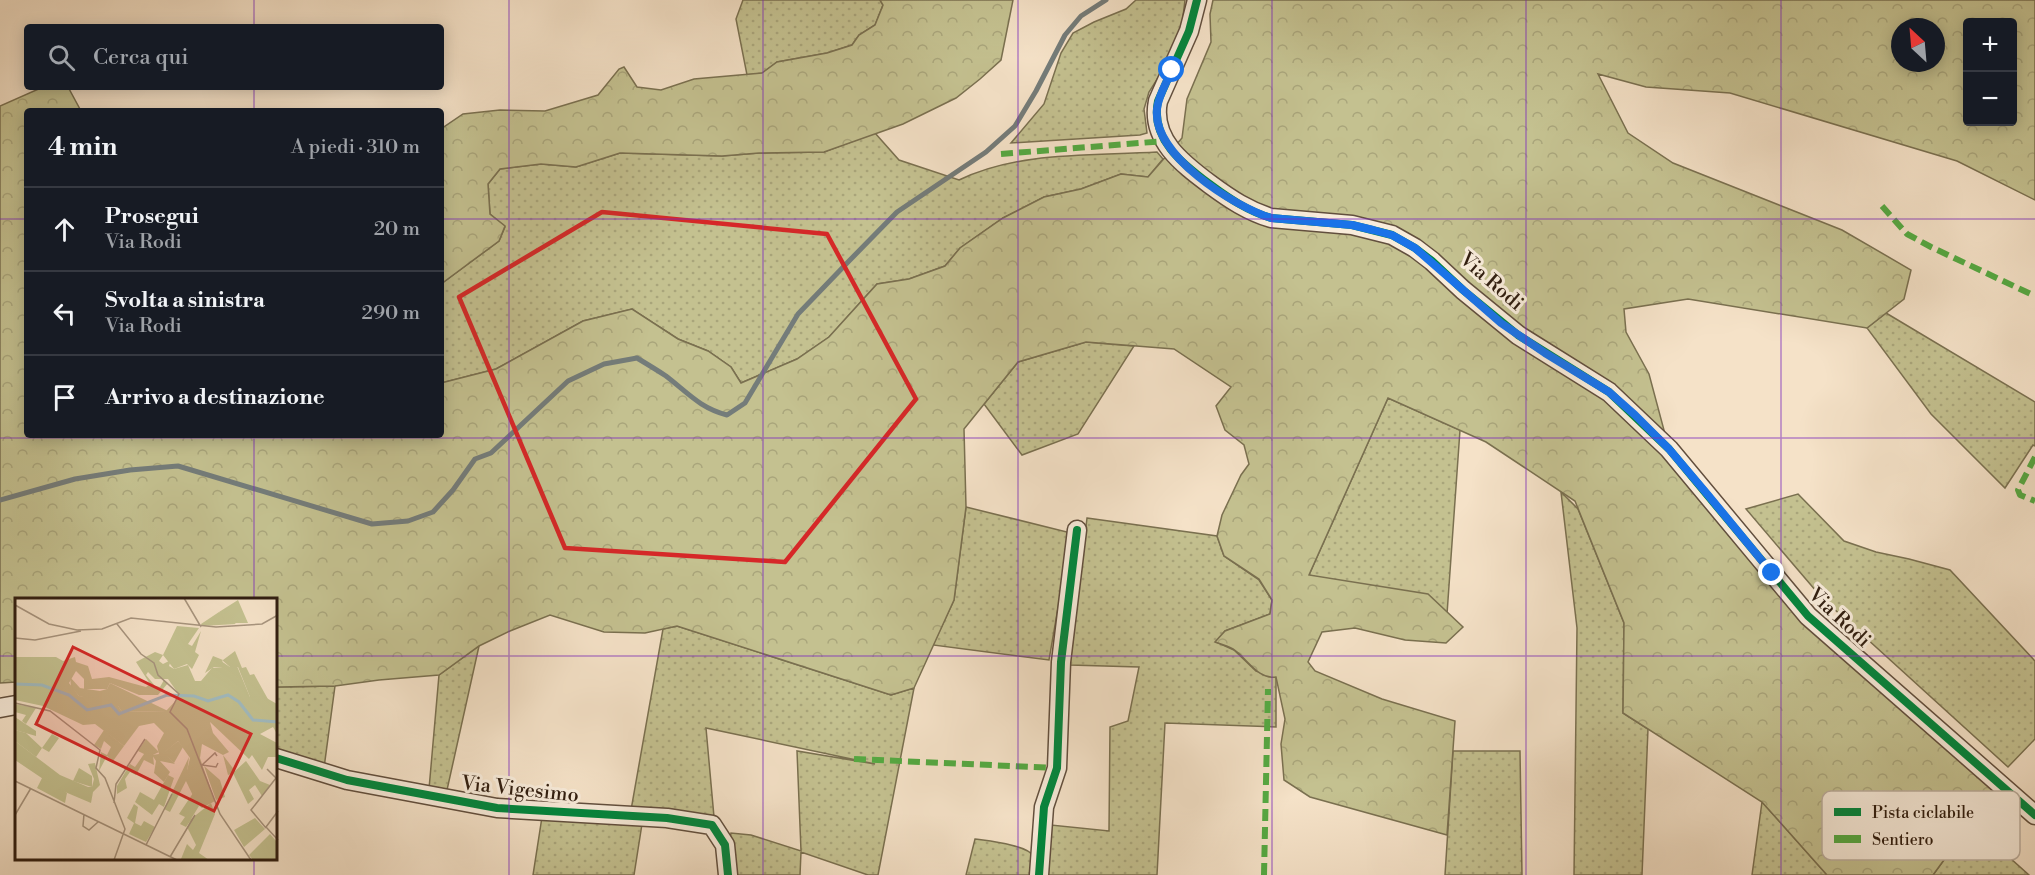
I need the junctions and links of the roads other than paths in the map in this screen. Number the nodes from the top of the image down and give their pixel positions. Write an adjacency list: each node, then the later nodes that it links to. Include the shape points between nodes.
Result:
1 (1196, 5): 6 (street, Via Rodi, via 1157,109 1165,141 1185,166 1230,199 1260,215 1352,225 1392,235 1432,261 1518,335 1609,392 1669,449 1808,616)
2 (1077, 530): 10 (street, via 1061,662 1058,768 1044,807)
3 (15, 705): 4 (street)
4 (0, 708)
5 (278, 759): 9 (street, Via Vigesimo, via 347,780 497,808 667,818 712,825 725,845)
6 (2008, 791)
7 (2020, 802): 8 (street, Via Rodi)
8 (2035, 815)
9 (728, 875)
10 (1039, 875)

